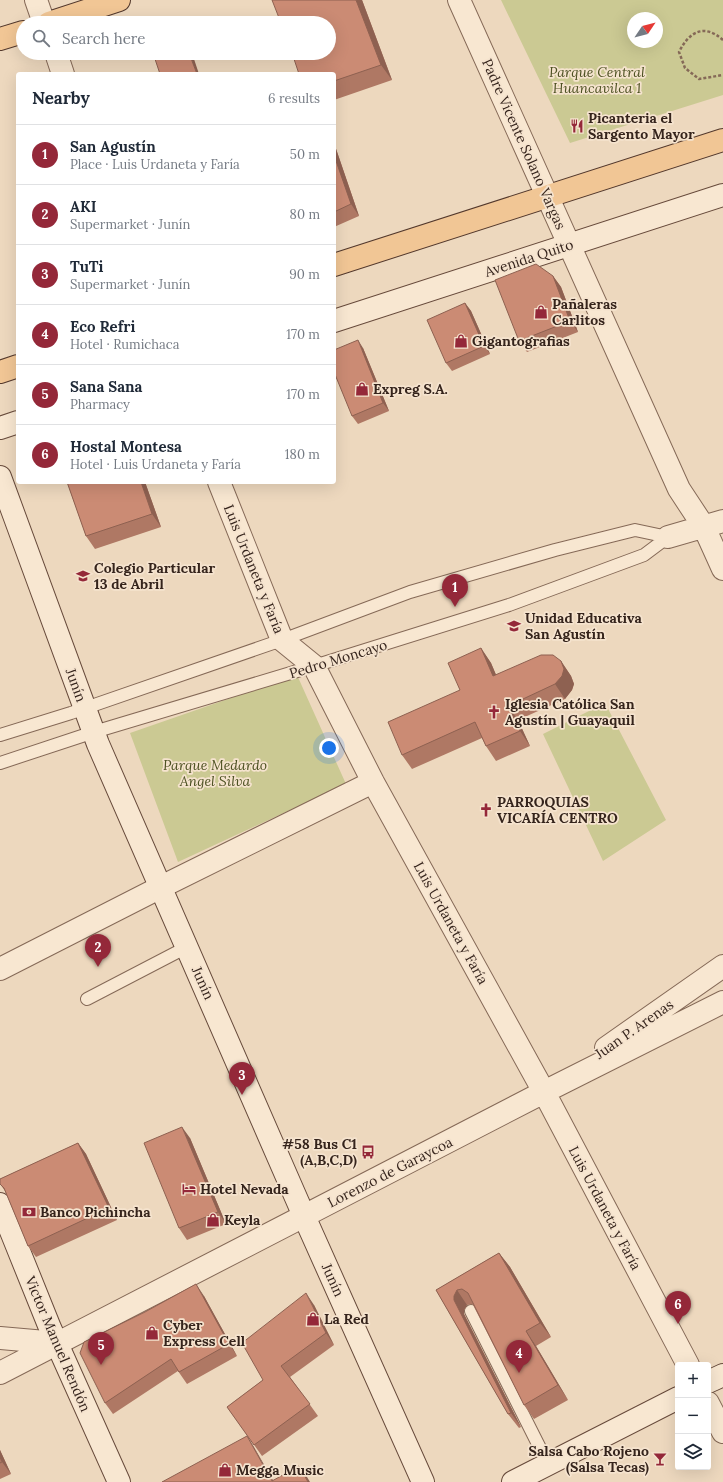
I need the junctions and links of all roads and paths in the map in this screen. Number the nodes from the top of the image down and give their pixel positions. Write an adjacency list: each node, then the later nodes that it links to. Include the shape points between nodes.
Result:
1 (36, 0): 4 (street)
2 (119, 0): 5 (main road)
3 (459, 0): 14 (street, Padre Vicente Solano Vargas)
4 (42, 16)
5 (70, 16)
6 (16, 34): 7 (main road)
7 (0, 39)
8 (723, 40): 11 (path, via 715,34 696,33 685,40 679,52 685,68 699,79)
9 (58, 60): 10 (street)
10 (62, 72)
11 (723, 74)
12 (723, 140): 14 (main road)
13 (723, 195): 15 (street, Avenida Quito)
14 (548, 197): 15 (street, Padre Vicente Solano Vargas); 16 (main road)
15 (569, 245): 17 (street, Avenida Quito); 24 (street, Padre Vicente Solano Vargas, via 679,489)
16 (336, 264)
17 (336, 320)
18 (16, 367): 19 (main road)
19 (0, 372)
20 (16, 423): 21 (street)
21 (0, 428)
22 (220, 484): 27 (street, Luis Urdaneta y Faría)
23 (2, 486): 29 (street, Junín)
24 (714, 524): 25 (street, Pedro Moncayo); 26 (street, Padre Vicente Solano Vargas)
25 (668, 537): 27 (lane, Pedro Moncayo, via 635,530 555,550 410,592); 28 (lane, Pedro Moncayo, via 644,555 622,564 509,605)
26 (723, 569)
27 (282, 640): 28 (street, Luis Urdaneta y Faría); 29 (lane, Pedro Moncayo)
28 (314, 666): 30 (lane, Pedro Moncayo); 33 (street, Luis Urdaneta y Faría)
29 (84, 709): 30 (street, Junín); 31 (lane, Pedro Moncayo)
30 (94, 732): 32 (lane, Pedro Moncayo); 34 (street, Junín)
31 (0, 735)
32 (0, 764)
33 (373, 782): 34 (street); 40 (street, Luis Urdaneta y Faría)
34 (161, 886): 35 (street, Junín); 37 (street)
35 (187, 947): 38 (lane); 42 (street, Junín)
36 (723, 966): 40 (street, Juan P. Arenas)
37 (0, 969)
38 (87, 999)
39 (723, 1002): 40 (street, Lorenzo de Garaycoa)
40 (544, 1092): 42 (street, Lorenzo de Garaycoa); 46 (street, Luis Urdaneta y Faría)
41 (0, 1204): 45 (street, Victor Manuel Rendón)
42 (304, 1216): 45 (street, Lorenzo de Garaycoa); 55 (street, Junín)
43 (471, 1311): 53 (lane)
44 (0, 1338): 45 (street)
45 (57, 1343): 47 (street, Lorenzo de Garaycoa); 54 (street, Victor Manuel Rendón)
46 (686, 1362)
47 (0, 1373)
48 (723, 1375): 49 (street)
49 (711, 1381)
50 (675, 1400): 53 (street)
51 (711, 1409): 52 (street)
52 (723, 1432)
53 (548, 1464): 56 (street)
54 (119, 1482)
55 (423, 1482)
56 (513, 1482)

